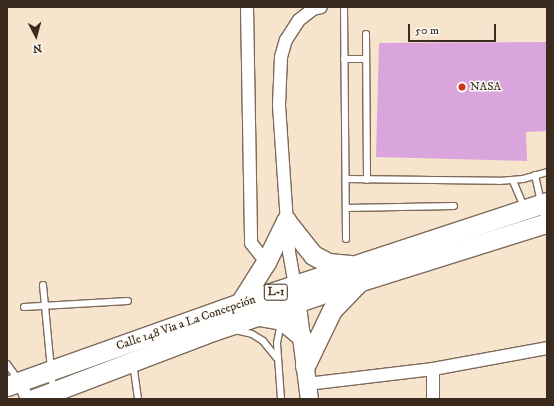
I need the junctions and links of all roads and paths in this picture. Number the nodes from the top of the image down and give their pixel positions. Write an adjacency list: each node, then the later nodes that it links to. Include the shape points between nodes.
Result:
1 (247, 7): 17 (street, via 250,243)
2 (321, 7): 15 (street, via 299,20 286,40 281,57 279,105)
3 (344, 7): 6 (lane)
4 (366, 34): 5 (lane)
5 (366, 59): 6 (lane); 10 (lane)
6 (344, 60): 9 (lane)
7 (547, 172): 8 (lane)
8 (535, 176): 11 (lane); 14 (lane)
9 (346, 179): 10 (lane); 13 (lane)
10 (366, 180): 11 (lane)
11 (513, 181): 14 (lane)
12 (454, 206): 13 (lane)
13 (346, 208): 16 (lane)
14 (537, 216): 18 (main road, Calle 148 Via a La Concepción / L-1)
15 (286, 221): 17 (main road); 18 (main road, via 313,255); 20 (street)
16 (346, 239)
17 (266, 262): 22 (main road)
18 (357, 273): 20 (main road, Calle 148 Via a La Concepción / L-1); 35 (main road, via 332,310)
19 (43, 285): 23 (lane)
20 (296, 295): 22 (main road, Calle 148 Via a La Concepción / L-1); 25 (main road, Calle 148 Via a La Concepción / L-1); 26 (lane); 28 (main road)
21 (128, 301): 23 (lane)
22 (240, 303): 34 (main road, Calle 148 Via a La Concepción / L-1)
23 (45, 306): 24 (lane); 34 (lane)
24 (24, 308)
25 (259, 316): 26 (main road); 27 (main road, Calle 148 Via a La Concepción / L-1)
26 (282, 320): 28 (main road); 30 (lane, via 278,327)
27 (212, 331): 30 (lane, via 232,330 252,334 271,348); 31 (main road, Calle 148 Via a La Concepción / L-1)
28 (301, 336): 35 (main road)
29 (547, 348): 33 (street)
30 (277, 358): 41 (lane)
31 (132, 362): 37 (main road, Calle 148 Via a La Concepción / L-1); 40 (lane)
32 (7, 364): 36 (lane)
33 (433, 369): 35 (street); 42 (street)
34 (53, 370): 36 (main road, Calle 148 Via a La Concepción / L-1); 37 (lane)
35 (307, 383)
36 (14, 384): 38 (street)
37 (53, 391): 39 (main road, Calle 148 Via a La Concepción / L-1)
38 (27, 399)
39 (34, 399)
40 (138, 399)
41 (281, 399)
42 (433, 399)

